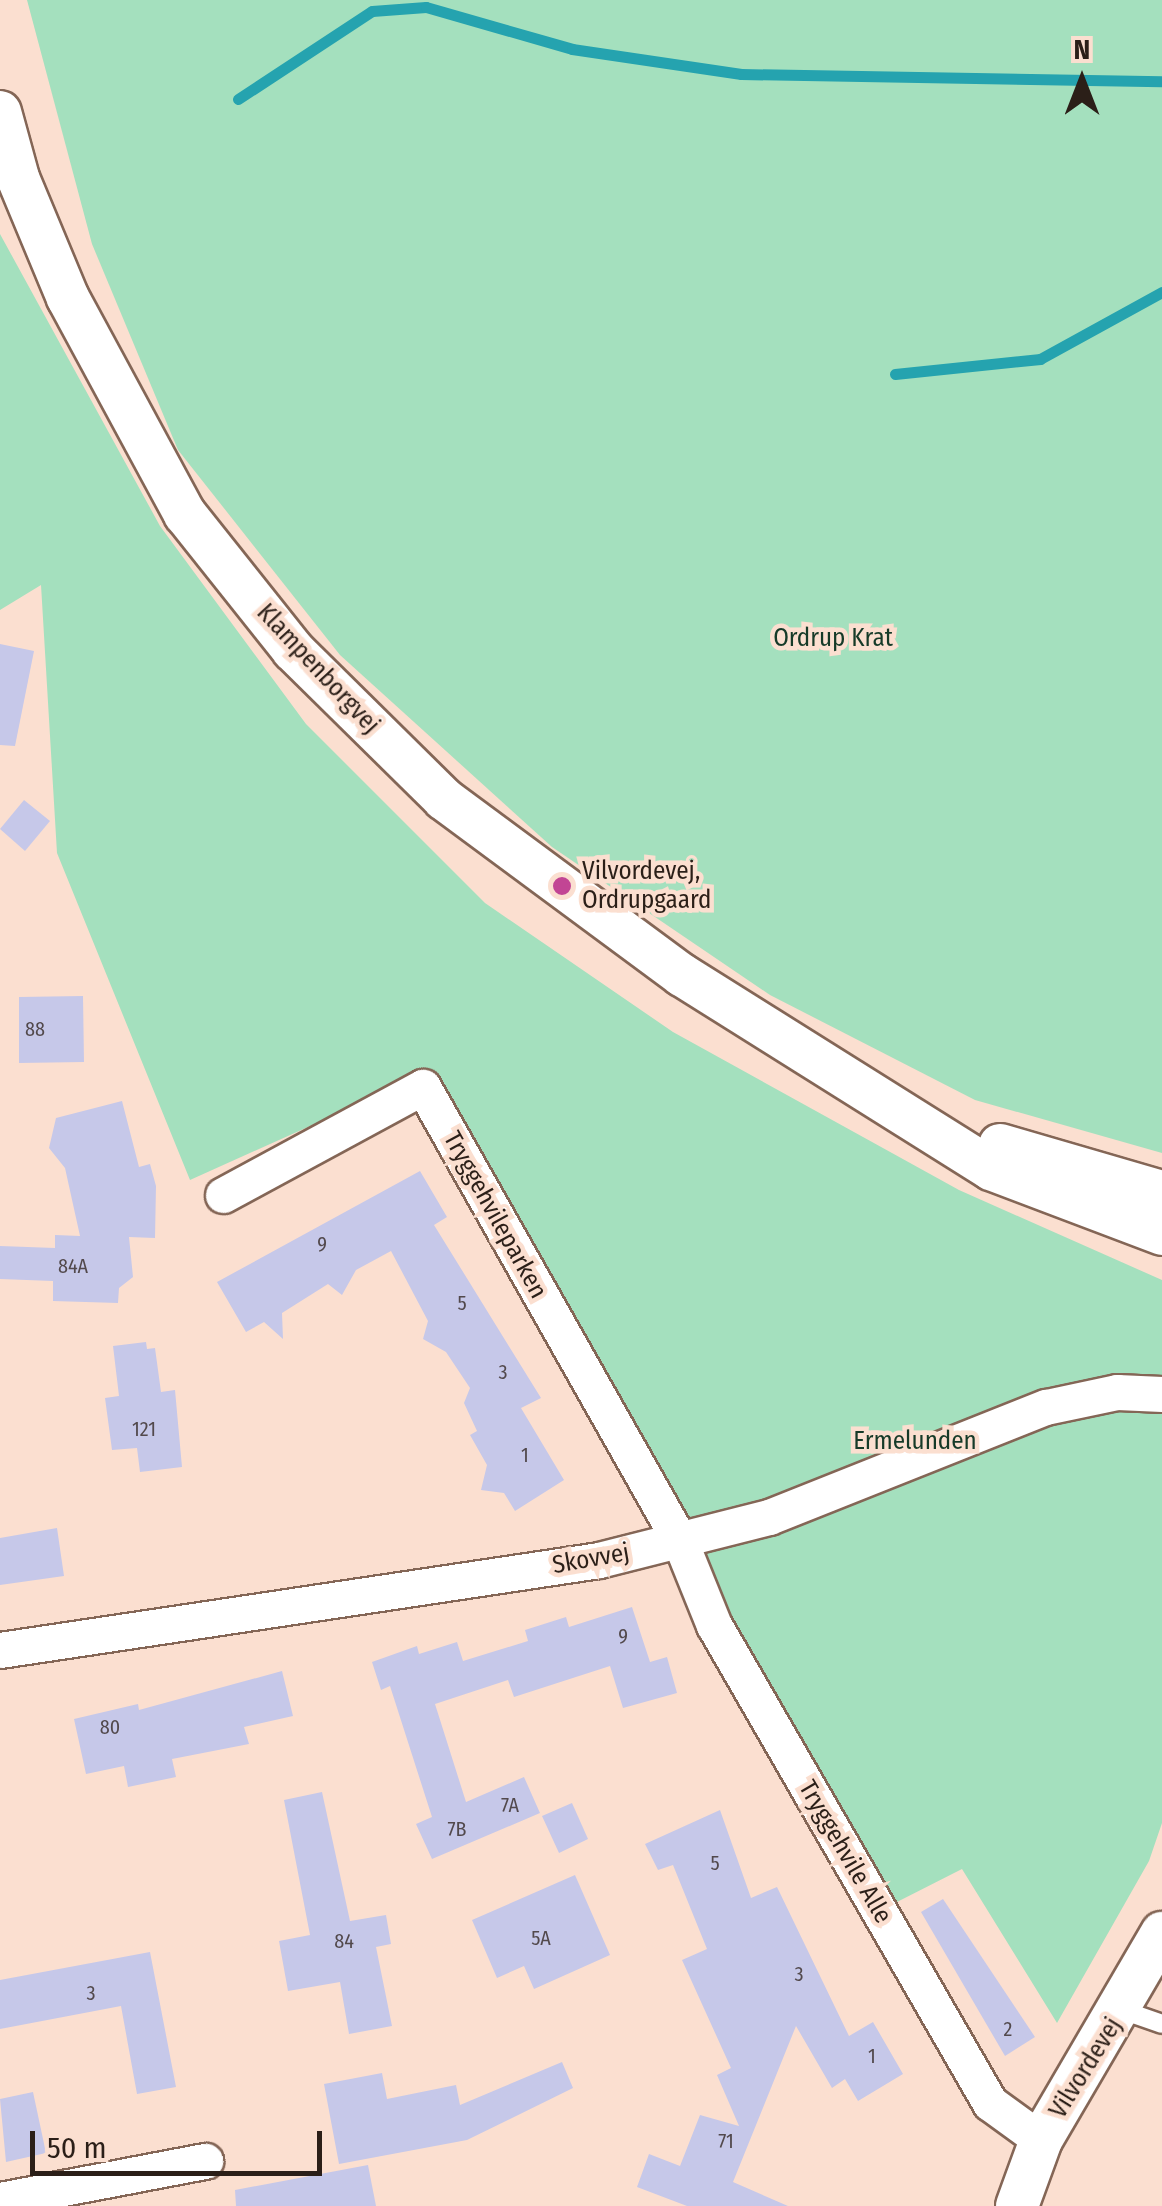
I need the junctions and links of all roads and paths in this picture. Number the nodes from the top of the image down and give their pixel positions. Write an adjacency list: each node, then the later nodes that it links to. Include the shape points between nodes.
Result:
1 (0, 112): 2 (street, Klampenborgvej, via 18,178 68,298 143,438 186,514 293,650 444,798 682,975)
2 (828, 1063): 3 (street, Klampenborgvej, via 1007,1148); 5 (street, Klampenborgvej, via 992,1169)
3 (1162, 1192)
4 (223, 1195): 7 (street, Tryggehvileparken, via 423,1087)
5 (1162, 1234)
6 (1162, 1394): 7 (street, Skovvej, via 1117,1392 1046,1407 769,1516)
7 (680, 1541): 8 (street, Skovvej, via 599,1560); 12 (street, Tryggehvile Alle, via 714,1625 990,2102)
8 (0, 1650)
9 (1162, 1933): 10 (street, Vilvordevej)
10 (1122, 2010): 11 (lane); 12 (street, Vilvordevej)
11 (1162, 2024)
12 (1041, 2140): 15 (street, Vilvordevej)
13 (205, 2161): 14 (street)
14 (0, 2200)
15 (1017, 2206)

